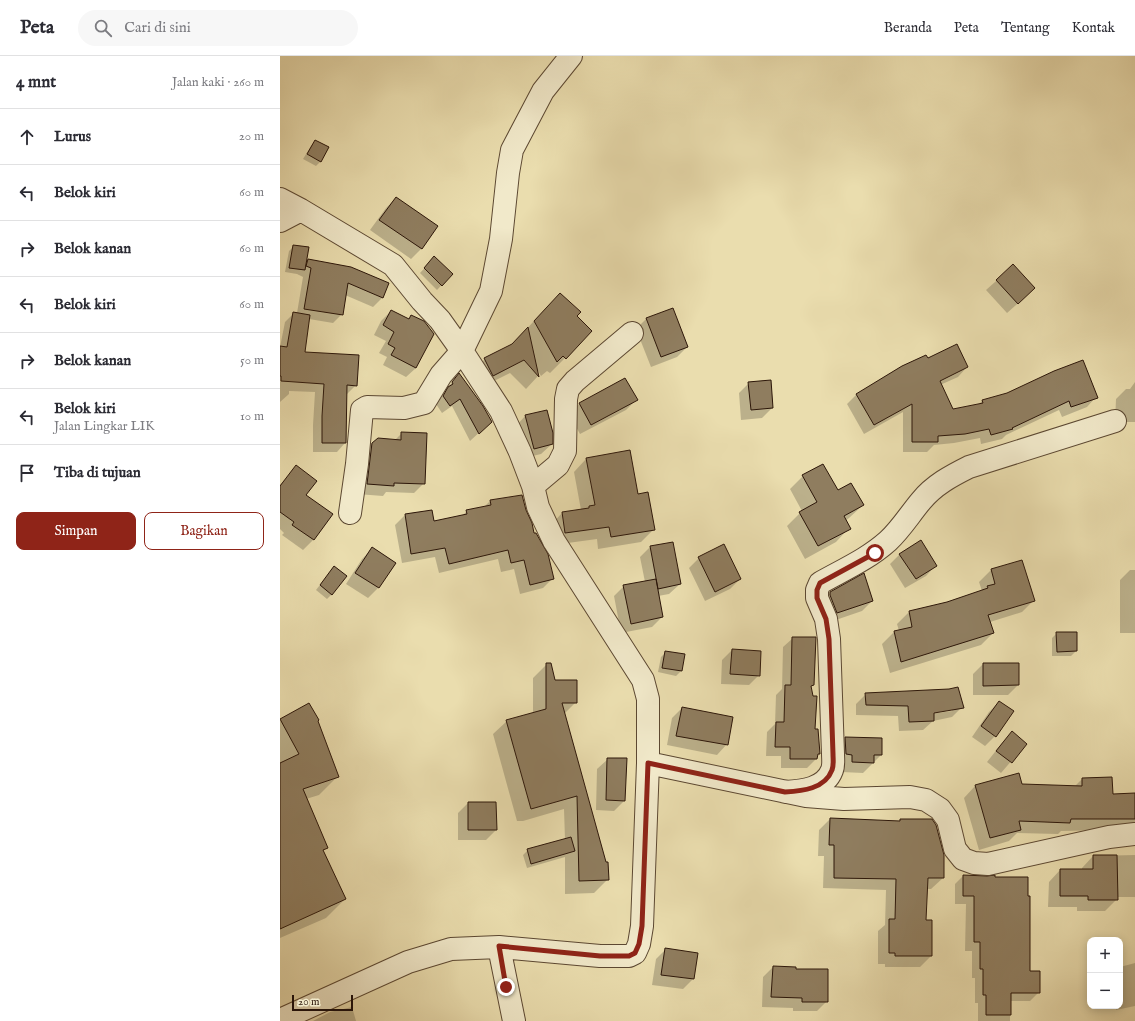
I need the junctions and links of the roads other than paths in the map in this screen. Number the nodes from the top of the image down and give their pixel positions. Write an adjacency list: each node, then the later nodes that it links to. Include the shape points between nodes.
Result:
1 (571, 56): 6 (street, via 543,91 512,150 501,239 491,291)
2 (280, 199): 3 (street)
3 (301, 210): 4 (street); 6 (street, via 393,265 440,320)
4 (280, 221)
5 (632, 333): 8 (street, via 568,389 565,451 558,465)
6 (462, 351): 8 (street, via 501,411); 9 (street, via 424,403 404,408 362,410)
7 (1115, 421): 11 (street, via 969,467 948,478 921,501 902,528 875,553 820,583 817,598 826,619 829,639 832,770 826,780 815,787)
8 (533, 486): 10 (street, via 538,507 554,541 643,680 648,698)
9 (350, 513)
10 (648, 763): 11 (street); 13 (street, via 642,926 635,953 629,956 600,956)
11 (785, 792): 12 (street, via 825,798 910,797 926,800 940,809 948,820 955,849 963,859 974,863 988,864 1109,837)
12 (1135, 834)
13 (499, 946): 14 (street, via 451,949 408,962); 15 (street)
14 (280, 1020)
15 (514, 1021)

